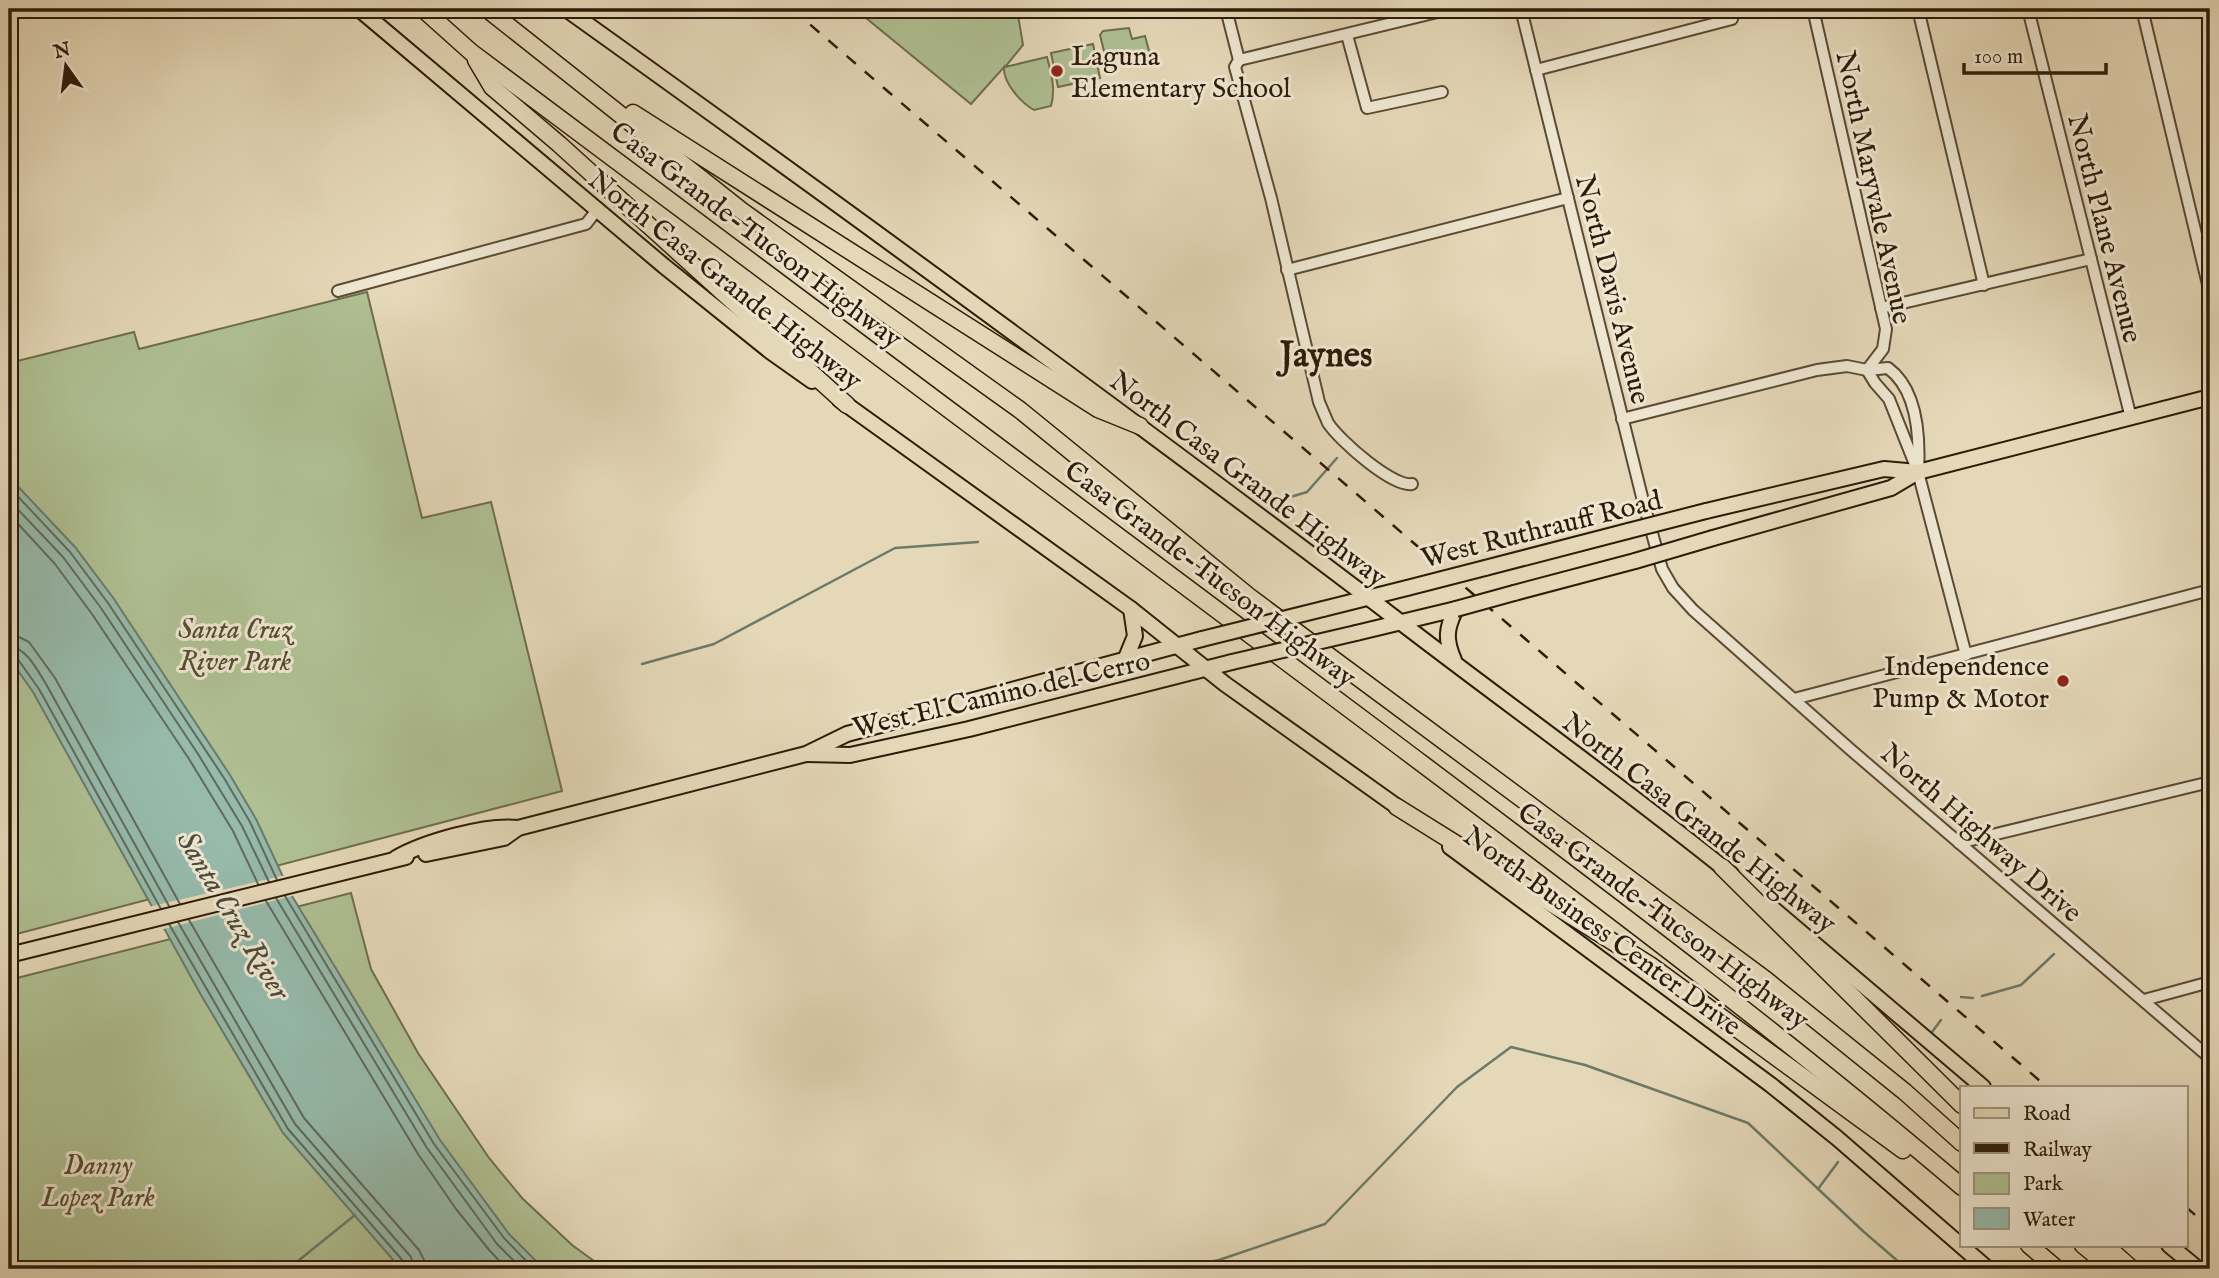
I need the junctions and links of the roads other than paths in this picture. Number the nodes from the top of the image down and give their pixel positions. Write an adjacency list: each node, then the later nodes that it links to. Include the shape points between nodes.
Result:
1 (359, 9): 20 (main road, North Casa Grande Highway)
2 (423, 9): 14 (highway, Casa Grande-Tucson Highway)
3 (486, 9): 17 (highway, Casa Grande-Tucson Highway)
4 (566, 9): 32 (main road, North Casa Grande Highway)
5 (1226, 9): 15 (street)
6 (1450, 9): 13 (street)
7 (1521, 9): 16 (street, North Davis Avenue)
8 (1813, 9): 26 (street, North Maryvale Avenue)
9 (1918, 9): 23 (street)
10 (2028, 9): 21 (street, North Plane Avenue)
11 (2142, 9): 25 (street)
12 (1732, 19): 16 (street)
13 (1347, 35): 15 (street); 18 (street, via 1367,108)
14 (471, 52): 29 (highway, via 492,87); 59 (highway, Casa Grande-Tucson Highway, via 1733,998)
15 (1239, 60): 22 (street, via 1235,67)
16 (1536, 69): 19 (street, North Davis Avenue)
17 (580, 83): 32 (highway, via 1098,409); 58 (highway, Casa Grande-Tucson Highway, via 742,211 1020,410 1251,598 1766,980)
18 (1442, 92)
19 (1568, 198): 22 (street); 31 (street, North Davis Avenue)
20 (597, 211): 24 (street, via 586,224); 29 (main road, North Casa Grande Highway, via 771,352)
21 (2091, 259): 23 (street); 30 (street, North Plane Avenue)
22 (1287, 270): 34 (street, via 1319,402 1329,423 1342,440 1391,479)
23 (1984, 285): 26 (street)
24 (338, 291)
25 (2210, 293)
26 (1881, 307): 27 (street, North Maryvale Avenue, via 1885,345)
27 (1867, 370): 31 (street, via 1847,366 1816,370); 33 (street, via 1889,399); 33 (street, via 1888,368 1903,385 1919,440)
28 (2210, 397): 30 (main road, West Ruthrauff Road)
29 (847, 405): 38 (main road, North Casa Grande Highway)
30 (2131, 418): 33 (main road, West Ruthrauff Road)
31 (1622, 419): 35 (street, North Davis Avenue)
32 (1140, 426): 37 (main road, North Casa Grande Highway)
33 (1917, 472): 37 (main road, West Ruthrauff Road, bridge, via 1884,469); 39 (main road, West Ruthrauff Road, bridge, via 1891,488); 42 (street)
34 (1412, 484)
35 (1667, 579): 46 (street, North Highway Drive, via 1693,610)
36 (2210, 590): 42 (street)
37 (1370, 597): 40 (main road, North Casa Grande Highway); 41 (main road, West Ruthrauff Road, bridge)
38 (1131, 609): 41 (main road, North Casa Grande Highway); 43 (main road, via 1135,636)
39 (1451, 613): 40 (main road, West Ruthrauff Road); 44 (main road, via 1446,633)
40 (1402, 623): 44 (main road, North Casa Grande Highway); 45 (main road, West Ruthrauff Road, bridge)
41 (1178, 645): 43 (main road, West El Camino del Cerro); 45 (main road, North Business Center Drive)
42 (1965, 655): 46 (street)
43 (1126, 658): 47 (main road, West El Camino del Cerro, via 847,734)
44 (1455, 662): 51 (main road, North Casa Grande Highway)
45 (1206, 668): 47 (main road, West El Camino del Cerro, via 850,755); 49 (main road, North Business Center Drive)
46 (1794, 699): 50 (street, North Highway Drive)
47 (806, 754): 52 (main road, West El Camino del Cerro, via 518,828 479,831 414,848 396,858)
48 (2210, 782): 50 (street)
49 (1397, 807): 60 (highway, via 1650,965); 61 (main road, North Business Center Drive, via 1771,1085)
50 (1959, 843): 54 (street, North Highway Drive)
51 (1722, 867): 56 (main road, North Casa Grande Highway); 57 (highway)
52 (9, 955)
53 (2210, 982): 54 (street)
54 (2144, 1000): 55 (street, North Highway Drive)
55 (2210, 1058)
56 (1982, 1086)
57 (1960, 1103)
58 (1960, 1141)
59 (1960, 1188)
60 (1960, 1189)
61 (1960, 1244)
62 (1962, 1246): 67 (main road, North Business Center Drive)
63 (2030, 1246): 68 (highway)
64 (2084, 1246): 69 (highway)
65 (2106, 1246): 70 (highway)
66 (2170, 1246): 71 (main road)
67 (1989, 1269)
68 (2057, 1269)
69 (2112, 1269)
70 (2132, 1269)
71 (2198, 1269)

